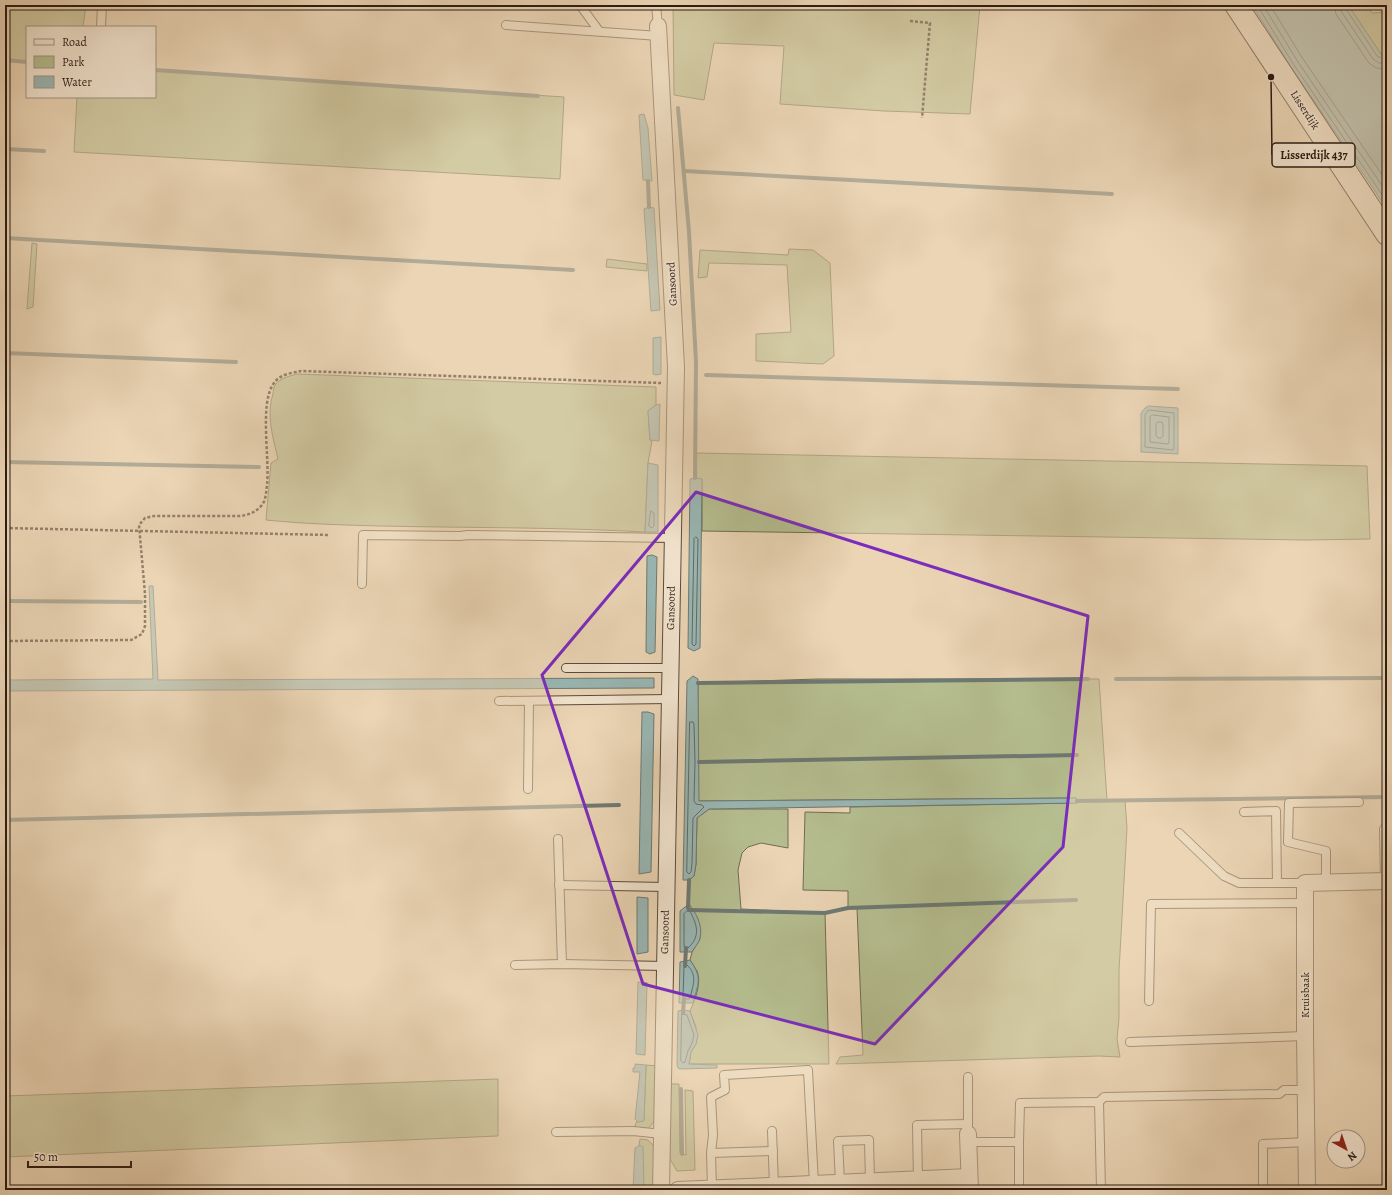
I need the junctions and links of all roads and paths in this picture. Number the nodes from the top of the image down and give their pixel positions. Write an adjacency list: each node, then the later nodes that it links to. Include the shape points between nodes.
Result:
1 (102, 5): 7 (lane)
2 (580, 5): 9 (lane)
3 (656, 5): 8 (lane)
4 (1236, 5): 11 (street, Lisserdijk)
5 (910, 21): 10 (path, via 930,23)
6 (506, 25): 9 (lane)
7 (101, 26)
8 (658, 31): 9 (lane); 12 (street, Gansoord)
9 (599, 32)
10 (922, 118)
11 (1387, 234)
12 (676, 384): 14 (path, via 302,371 286,374 275,382 266,404 268,476 263,504 256,511 240,516 154,516 145,518 139,525); 16 (street, Gansoord)
13 (5, 528): 14 (path)
14 (140, 530): 15 (path); 18 (path, via 145,594 145,626 142,634 131,640)
15 (329, 535)
16 (673, 538): 17 (lane, via 363,534); 20 (street, Gansoord)
17 (362, 584)
18 (5, 641)
19 (566, 668): 20 (lane)
20 (670, 668): 21 (street, Gansoord)
21 (670, 699): 22 (lane); 35 (street, Gansoord)
22 (529, 700): 23 (lane); 24 (lane)
23 (499, 701)
24 (528, 789)
25 (1360, 802): 31 (lane, via 1289,803 1288,842 1326,851)
26 (1244, 812): 32 (lane, via 1276,811)
27 (1384, 829): 30 (lane)
28 (1179, 833): 32 (lane, via 1224,876 1238,883)
29 (558, 839): 34 (lane)
30 (1386, 881): 31 (street)
31 (1326, 882): 33 (street)
32 (1277, 883): 33 (lane)
33 (1305, 883): 36 (street, Kruisbaak)
34 (559, 885): 35 (lane); 37 (lane)
35 (666, 887): 39 (street, Gansoord)
36 (1305, 904): 40 (lane, via 1150,904); 41 (street, Kruisbaak)
37 (562, 964): 38 (lane); 39 (lane)
38 (516, 965)
39 (665, 966): 49 (street, Gansoord)
40 (1149, 1001)
41 (1305, 1036): 42 (lane); 44 (street, Kruisbaak)
42 (1130, 1042)
43 (968, 1077): 48 (lane)
44 (1307, 1090): 45 (lane, via 1284,1090 1280,1094 1104,1097); 51 (street, Kruisbaak)
45 (1099, 1102): 50 (lane, via 1020,1102); 65 (lane)
46 (772, 1131): 52 (lane)
47 (556, 1132): 49 (lane, via 633,1131)
48 (968, 1133): 50 (lane); 54 (lane, via 917,1125); 58 (street)
49 (662, 1134): 62 (street, Gansoord)
50 (1020, 1142): 64 (lane)
51 (1307, 1142): 66 (lane, via 1264,1144); 67 (street, Kruisbaak)
52 (773, 1150): 53 (lane); 59 (lane)
53 (711, 1153): 57 (lane, via 711,1097 724,1090 724,1075 808,1070); 61 (lane)
54 (918, 1180): 55 (street); 58 (street)
55 (870, 1182): 56 (street); 56 (lane, via 869,1140 838,1141)
56 (840, 1183): 57 (street)
57 (814, 1184): 59 (street)
58 (970, 1184)
59 (774, 1186): 60 (street)
60 (758, 1188): 61 (street)
61 (712, 1189): 63 (street)
62 (661, 1190)
63 (678, 1190)
64 (1020, 1190)
65 (1101, 1190)
66 (1263, 1190)
67 (1307, 1190)

